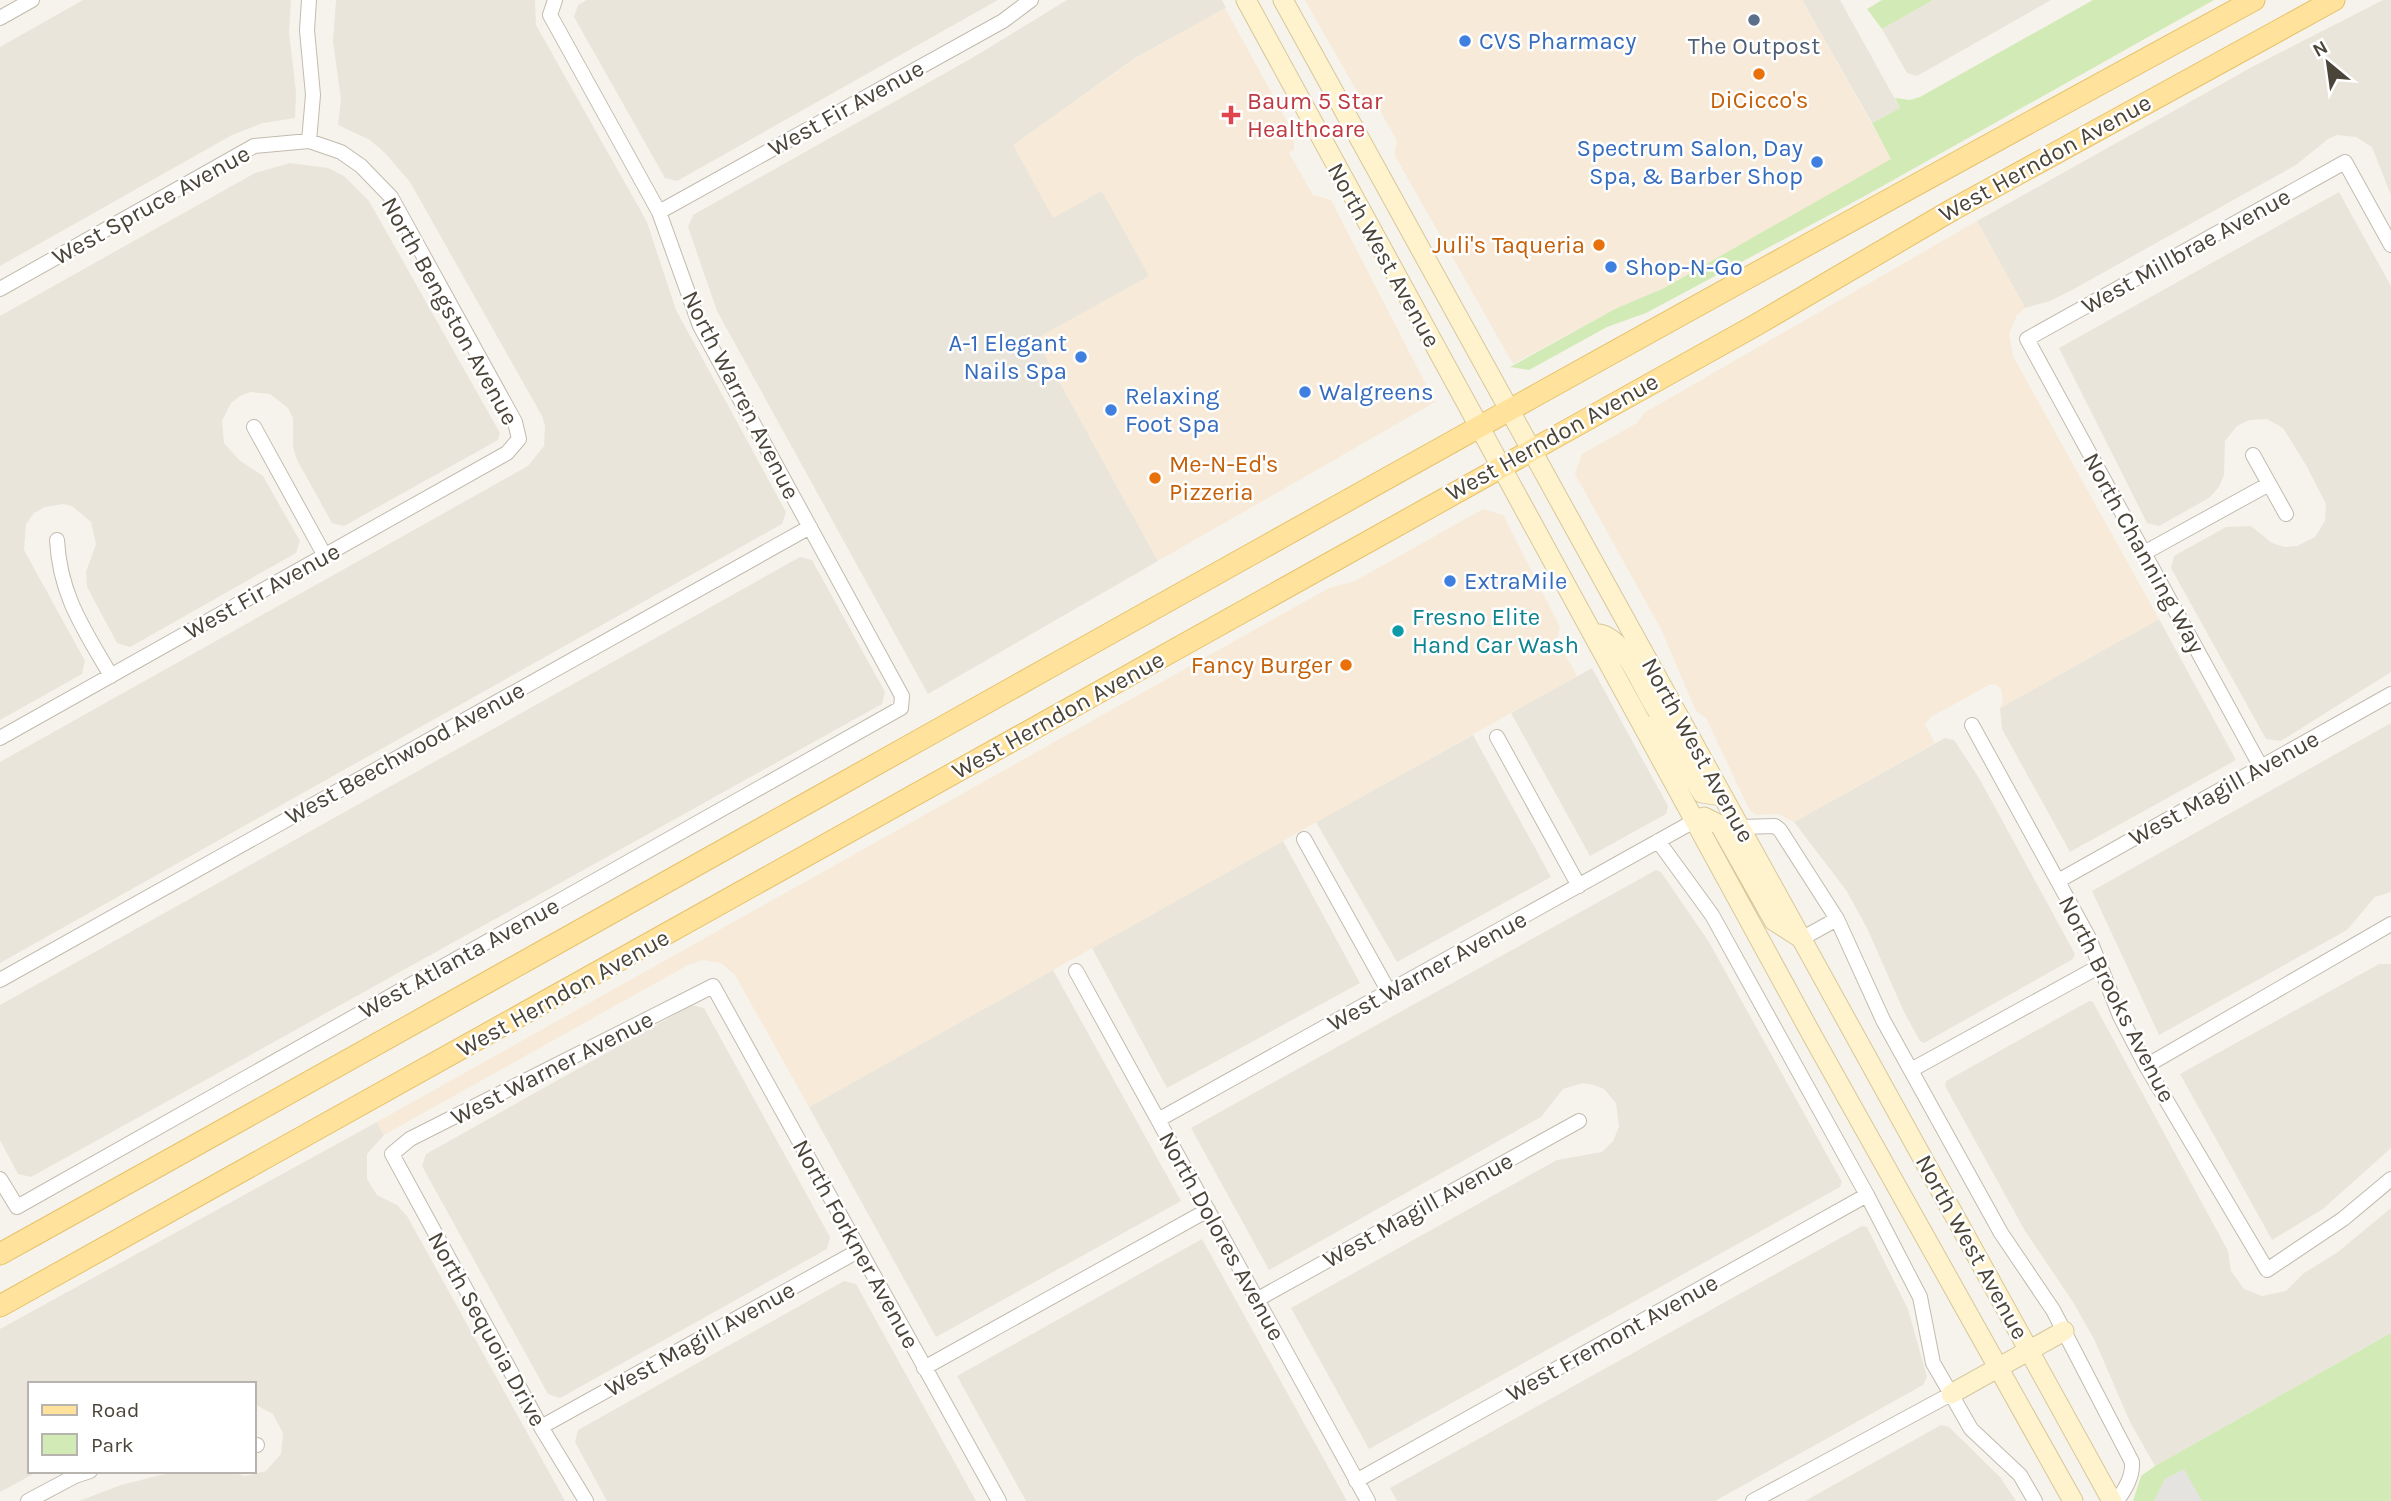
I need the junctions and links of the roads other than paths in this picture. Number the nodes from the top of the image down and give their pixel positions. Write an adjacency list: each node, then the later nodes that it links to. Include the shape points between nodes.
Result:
1 (32, 0): 10 (street)
2 (309, 0): 11 (street, via 313,95)
3 (1031, 0): 12 (street, West Fir Avenue, via 1003,21)
4 (1246, 0): 17 (main road, North West Avenue)
5 (1268, 0): 9 (main road)
6 (2254, 0): 16 (main road, West Herndon Avenue)
7 (2334, 0): 20 (main road, West Herndon Avenue)
8 (553, 2): 12 (street, North Warren Avenue, via 550,15)
9 (1285, 4): 16 (main road, North West Avenue)
10 (0, 18)
11 (309, 141): 14 (street, West Spruce Avenue, via 254,146); 19 (street, North Bengston Avenue, via 341,152 390,197 515,422)
12 (659, 212): 25 (street, North Warren Avenue, via 700,326)
13 (2391, 244): 15 (street, West Millbrae Avenue, via 2346,162)
14 (0, 289)
15 (2027, 340): 27 (street, North Channing Way)
16 (1509, 409): 17 (main road, West Herndon Avenue); 20 (main road, North West Avenue)
17 (1480, 426): 22 (main road, North West Avenue); 64 (main road, West Herndon Avenue)
18 (254, 428): 28 (street)
19 (519, 439): 28 (street, West Fir Avenue, via 508,453)
20 (1531, 449): 22 (main road, West Herndon Avenue); 37 (main road, North West Avenue)
21 (2253, 455): 23 (street)
22 (1500, 466): 29 (main road, North West Avenue); 66 (main road, West Herndon Avenue)
23 (2269, 484): 24 (street); 27 (street)
24 (2286, 514)
25 (810, 527): 32 (street, North Warren Avenue, via 902,696); 51 (street, West Beechwood Avenue)
26 (57, 540): 30 (street, via 58,571 67,598)
27 (2144, 553): 38 (street, North Channing Way)
28 (325, 556): 30 (street, West Fir Avenue)
29 (1593, 634): 33 (main road, North West Avenue); 37 (main road, via 1613,641 1661,716)
30 (111, 676): 36 (street, West Fir Avenue)
31 (2391, 694): 38 (street, West Magill Avenue)
32 (901, 708): 60 (street, West Atlanta Avenue, via 17,1207)
33 (1638, 716): 39 (main road, via 1674,747 1702,793); 40 (main road, North West Avenue)
34 (1972, 725): 44 (street, North Brooks Avenue)
35 (1497, 737): 45 (street)
36 (0, 738)
37 (1690, 738): 39 (main road, North West Avenue)
38 (2261, 767): 44 (street, West Magill Avenue)
39 (1721, 796): 41 (main road, North West Avenue)
40 (1696, 820): 43 (street, West Warner Avenue); 48 (main road, via 1704,817 1720,825 1773,921); 70 (main road, North West Avenue)
41 (1741, 827): 46 (street, via 1775,826 1780,830); 48 (main road, North West Avenue)
42 (1304, 839): 53 (street)
43 (1658, 841): 45 (street, West Warner Avenue); 61 (street, via 1712,915)
44 (2058, 881): 49 (street, North Brooks Avenue)
45 (1579, 886): 53 (street, West Warner Avenue)
46 (1837, 919): 48 (street); 55 (street)
47 (2391, 924): 54 (street)
48 (1801, 939): 68 (main road, North West Avenue)
49 (2100, 966): 54 (street, North Brooks Avenue); 55 (street)
50 (1076, 971): 56 (street, North Dolores Avenue)
51 (0, 980)
52 (713, 986): 58 (street, West Warner Avenue, via 410,1139); 63 (street, North Forkner Avenue)
53 (1389, 992): 56 (street, West Warner Avenue)
54 (2146, 1066): 59 (street, North Brooks Avenue, via 2267,1270 2343,1219)
55 (1911, 1070): 67 (street, via 2001,1233)
56 (1158, 1120): 62 (street, North Dolores Avenue)
57 (1579, 1121): 65 (street, West Magill Avenue)
58 (393, 1154): 72 (street, North Sequoia Drive)
59 (2391, 1178)
60 (0, 1179)
61 (1867, 1195): 71 (street, via 1920,1297 1933,1363); 74 (street, West Fremont Avenue)
62 (1208, 1210): 65 (street, North Dolores Avenue); 69 (street)
63 (858, 1251): 69 (street, North Forkner Avenue); 72 (street, West Magill Avenue)
64 (0, 1254)
65 (1258, 1299): 74 (street, North Dolores Avenue)
66 (0, 1306)
67 (2064, 1331): 68 (main road); 82 (street, via 2132,1462 2125,1489)
68 (2030, 1351): 70 (main road); 82 (main road, North West Avenue)
69 (923, 1368): 77 (street, North Forkner Avenue)
70 (1999, 1368): 71 (main road); 81 (main road, North West Avenue)
71 (1951, 1394): 79 (street); 80 (street, via 1971,1429 2020,1475)
72 (541, 1427): 76 (street, North Sequoia Drive)
73 (84, 1473): 75 (street)
74 (1356, 1480): 78 (street, North Dolores Avenue)
75 (28, 1501)
76 (586, 1501)
77 (999, 1501)
78 (1367, 1501)
79 (1753, 1501)
80 (2035, 1501)
81 (2073, 1501)
82 (2115, 1501)

